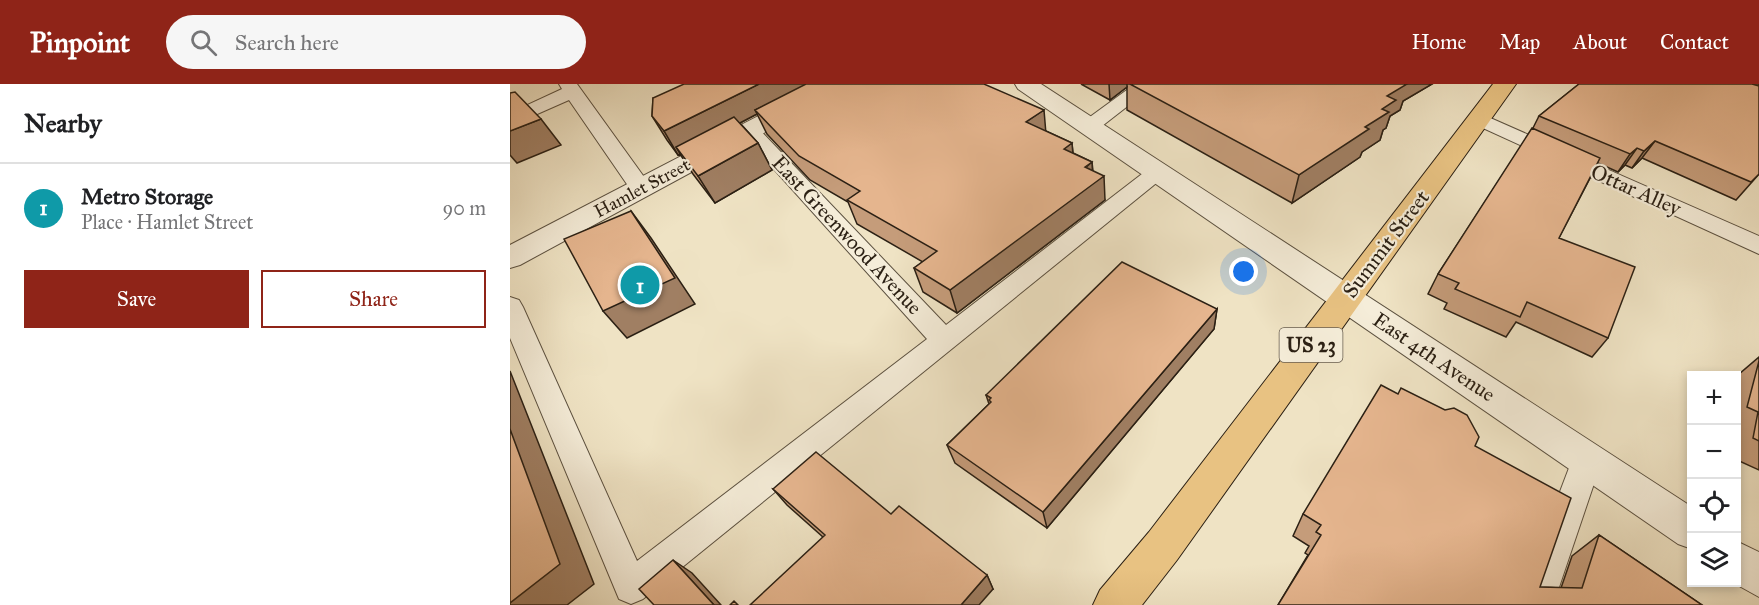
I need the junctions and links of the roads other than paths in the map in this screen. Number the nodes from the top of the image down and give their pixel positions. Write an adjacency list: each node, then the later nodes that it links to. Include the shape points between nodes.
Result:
1 (837, 84): 9 (street, Hamlet Street)
2 (1026, 84): 8 (street, East 4th Avenue)
3 (1147, 84): 8 (lane)
4 (1504, 84): 6 (main road, Summit Street / US 23)
5 (571, 87): 7 (lane); 11 (lane)
6 (1479, 119): 12 (lane, Ottar Alley); 14 (main road, Summit Street / US 23)
7 (510, 120)
8 (1090, 126): 10 (street, East 4th Avenue)
9 (750, 130): 11 (street, Hamlet Street); 16 (lane, East Greenwood Avenue)
10 (1159, 172): 14 (street, East 4th Avenue); 16 (lane)
11 (641, 188): 13 (street, Hamlet Street)
12 (1759, 246)
13 (510, 258)
14 (1346, 298): 17 (street, East 4th Avenue); 22 (main road, Summit Street / US 23)
15 (510, 306): 21 (lane)
16 (945, 340): 21 (lane)
17 (1587, 460): 18 (street, East 4th Avenue); 23 (lane)
18 (1687, 527)
19 (1741, 564): 20 (street)
20 (1759, 576)
21 (634, 596)
22 (1115, 605)
23 (1535, 605)

